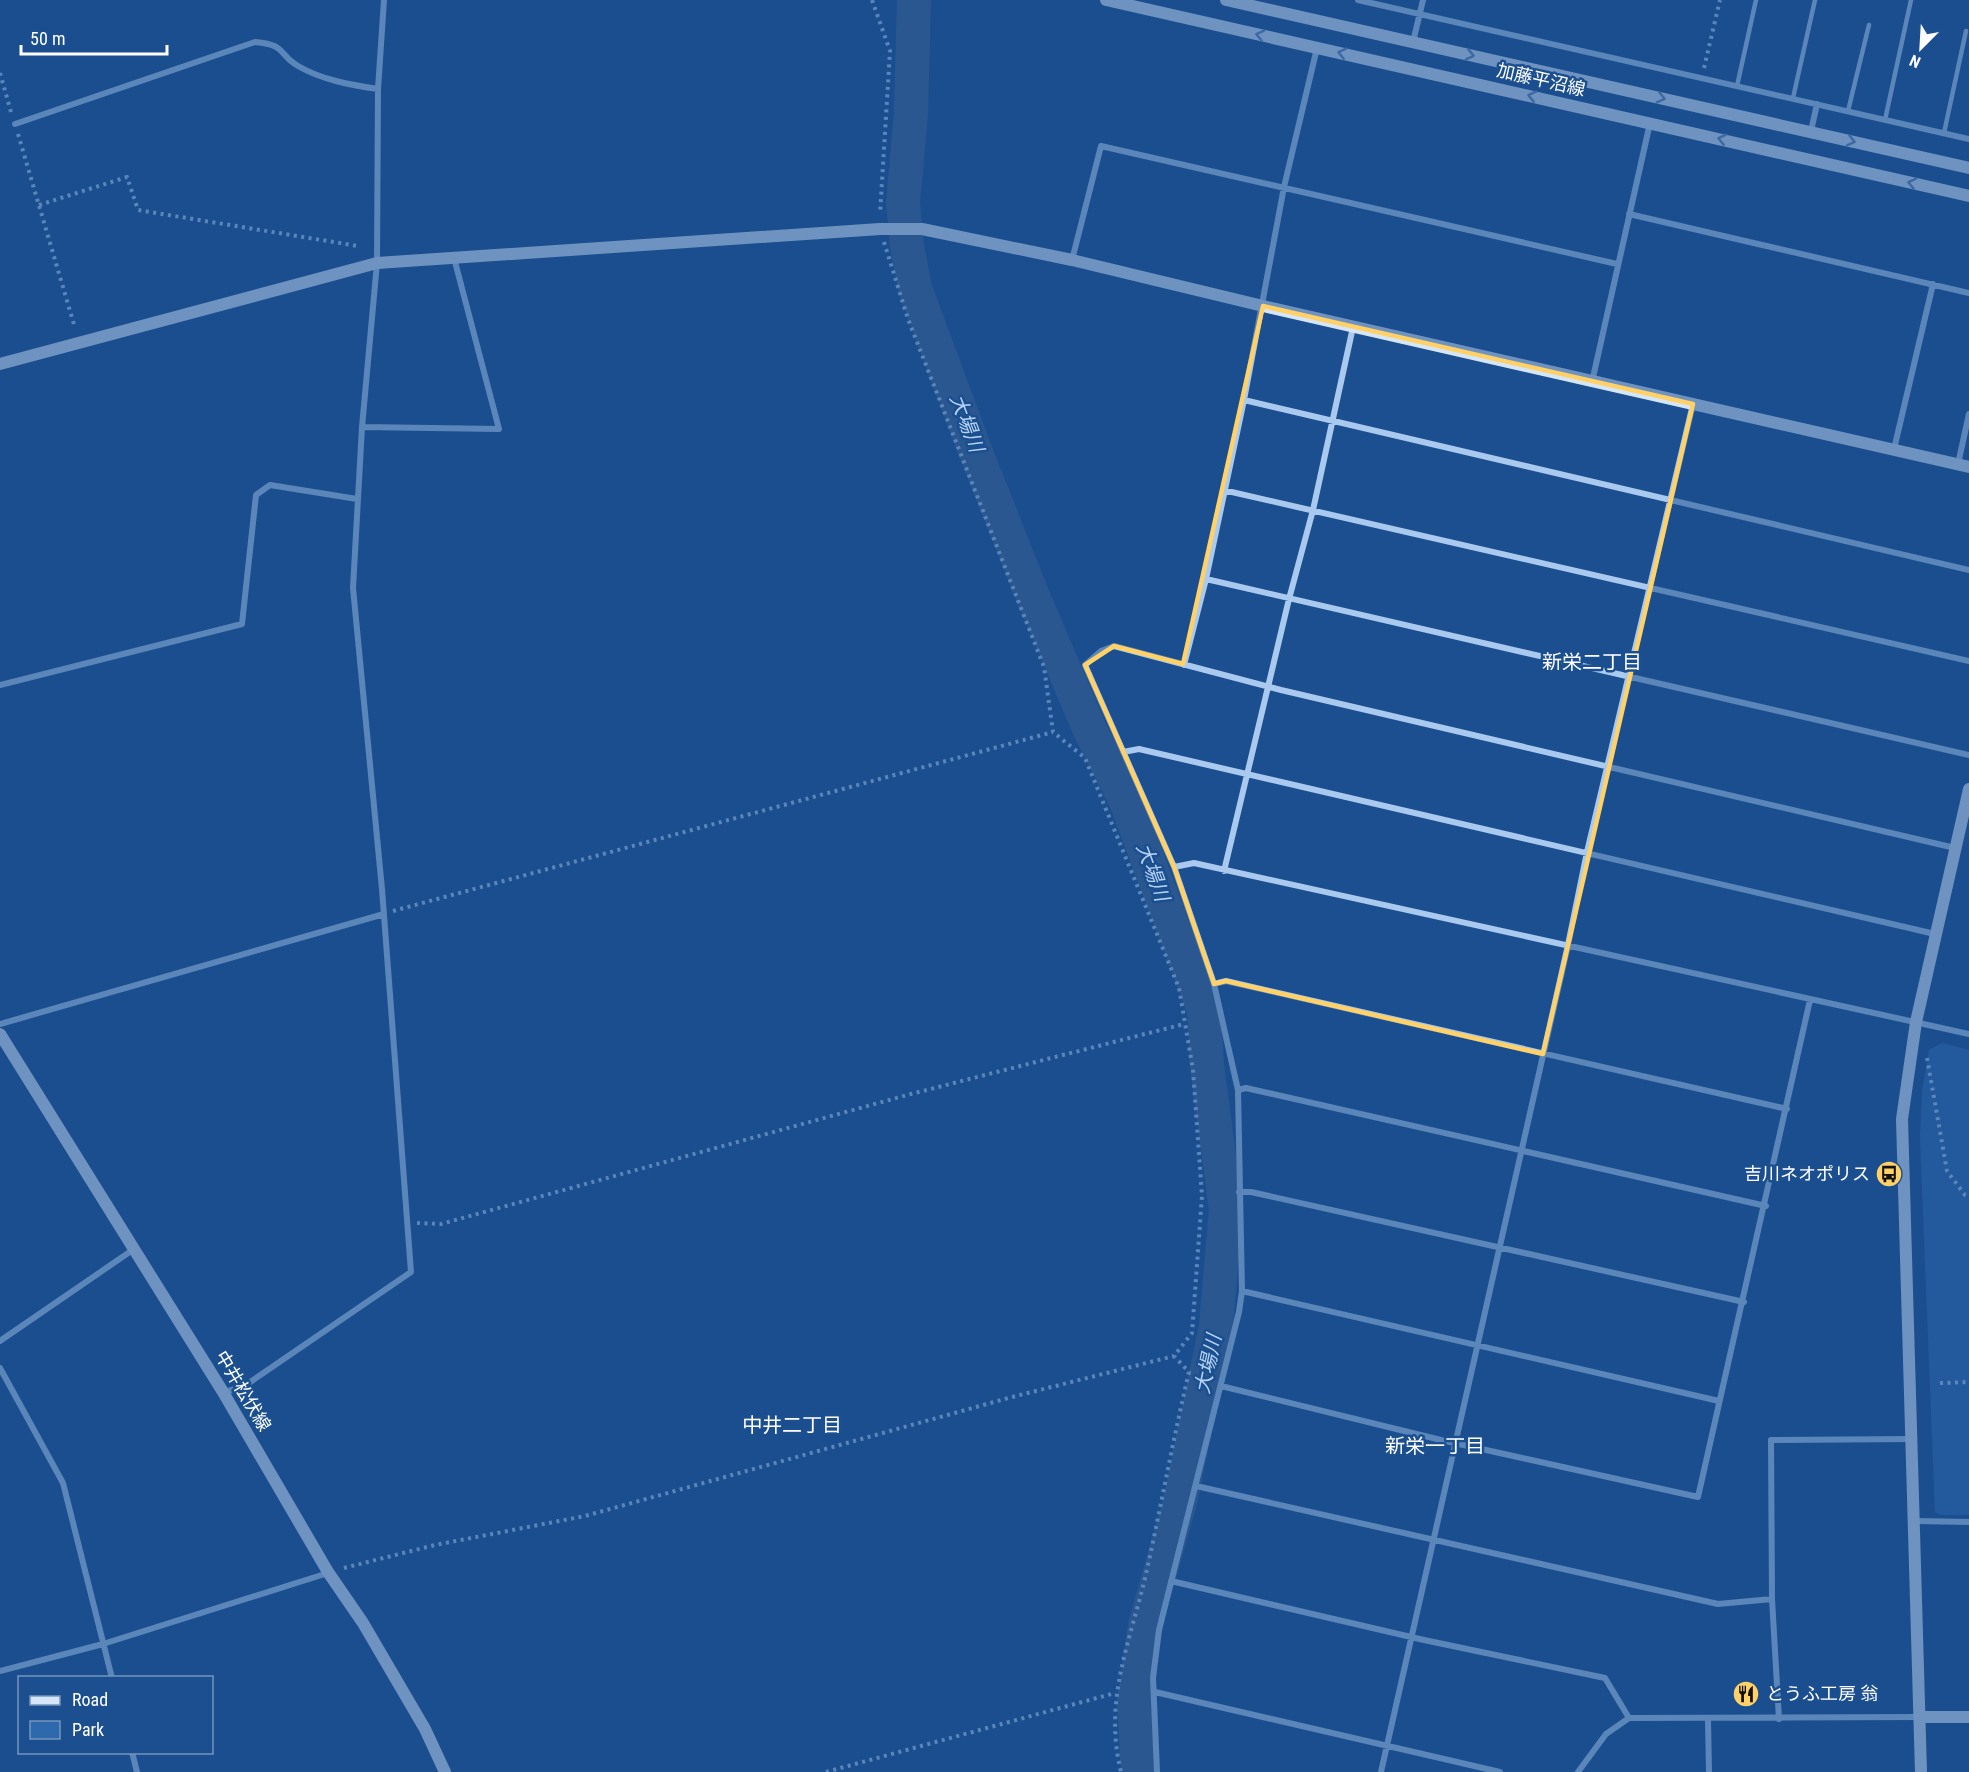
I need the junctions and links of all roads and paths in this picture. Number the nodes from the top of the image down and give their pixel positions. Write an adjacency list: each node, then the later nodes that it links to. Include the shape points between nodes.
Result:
1 (384, 0): 19 (street)
2 (872, 0): 34 (path, via 890,51)
3 (1106, 0): 15 (street, 加藤平沼線, one-way to 3)
4 (1226, 0): 14 (street, 加藤平沼線)
5 (1358, 0): 11 (street)
6 (1423, 0): 11 (street)
7 (1720, 0): 17 (path)
8 (1756, 0): 18 (lane)
9 (1815, 0): 20 (lane)
10 (1911, 0): 23 (lane)
11 (1420, 13): 14 (street); 17 (street)
12 (1869, 25): 22 (lane)
13 (1966, 31): 27 (lane)
14 (1413, 42): 26 (street, 加藤平沼線, one-way to 26)
15 (1317, 48): 24 (street, 加藤平沼線, one-way to 15); 30 (street)
16 (0, 73): 25 (path)
17 (1702, 77): 18 (street)
18 (1737, 86): 20 (street)
19 (378, 89): 25 (street, via 321,76 295,64 271,43 255,42); 38 (street)
20 (1793, 98): 21 (street)
21 (1817, 104): 22 (street); 26 (street)
22 (1848, 111): 23 (street)
23 (1885, 120): 27 (street)
24 (1650, 123): 31 (street, 加藤平沼線, one-way to 24); 33 (street)
25 (15, 124): 32 (path)
26 (1810, 131): 29 (street, 加藤平沼線, one-way to 29)
27 (1944, 133): 28 (street)
28 (1969, 139)
29 (1969, 168)
30 (1284, 188): 37 (street, via 1101,146); 39 (street); 42 (street)
31 (1969, 196)
32 (39, 205): 35 (path, via 127,177 138,210); 44 (path)
33 (1629, 214): 39 (street); 40 (street)
34 (880, 229): 36 (street); 37 (street, via 921,229); 67 (path, via 908,319 1044,666)
35 (358, 246)
36 (454, 258): 38 (street); 51 (street, via 500,429)
37 (1072, 260): 42 (street)
38 (377, 263): 44 (street); 51 (street)
39 (1617, 264): 46 (street)
40 (1933, 284): 41 (street); 52 (street)
41 (1969, 292)
42 (1263, 306): 43 (street); 47 (street)
43 (1353, 327): 46 (street); 50 (street)
44 (79, 343): 45 (street)
45 (0, 364)
46 (1592, 382): 48 (street)
47 (1244, 400): 50 (street); 54 (street)
48 (1693, 404): 52 (street); 55 (street)
49 (1969, 414): 53 (street)
50 (1331, 420): 55 (street); 57 (street)
51 (362, 427): 56 (street)
52 (1894, 449): 53 (street)
53 (1963, 466)
54 (1223, 490): 57 (street); 59 (street)
55 (1670, 498): 58 (street); 60 (street)
56 (357, 499): 65 (street, via 270,485 256,495 242,624); 77 (street, via 353,588)
57 (1313, 510): 60 (street); 61 (street)
58 (1969, 570)
59 (1206, 579): 61 (street); 63 (street)
60 (1650, 587): 62 (street); 64 (street)
61 (1289, 599): 64 (street); 66 (street)
62 (1969, 661)
63 (1184, 664): 66 (street); 68 (street, via 1114,646 1085,665)
64 (1628, 676): 69 (street); 70 (street)
65 (0, 685)
66 (1268, 686): 70 (street); 71 (street)
67 (1053, 732): 77 (path); 84 (path, via 1085,758 1179,988)
68 (1124, 752): 71 (street, via 1139,749); 75 (street)
69 (1969, 755)
70 (1607, 766): 73 (street); 74 (street)
71 (1248, 774): 74 (street); 76 (street)
72 (1969, 789): 73 (street)
73 (1955, 848): 78 (street)
74 (1587, 852): 78 (street); 79 (street)
75 (1174, 867): 76 (street, via 1194,863); 80 (street)
76 (1224, 871): 79 (street)
77 (384, 914): 83 (street); 95 (street)
78 (1935, 934): 82 (street)
79 (1568, 945): 81 (street); 88 (street)
80 (1214, 984): 88 (street, via 1226,981); 89 (street)
81 (1810, 1000): 82 (street); 90 (street)
82 (1916, 1022): 86 (street); 109 (street, via 1902,1119)
83 (0, 1024)
84 (1184, 1024): 95 (path, via 911,1094 441,1224); 102 (path, via 1192,1070 1202,1196 1192,1333)
85 (0, 1034): 97 (street, 中井松伏線)
86 (1969, 1034)
87 (1926, 1047): 93 (path, via 1947,1172)
88 (1543, 1054): 90 (street); 91 (street)
89 (1238, 1090): 91 (street, via 1246,1088); 92 (street)
90 (1787, 1109): 94 (street)
91 (1522, 1151): 94 (street); 96 (street)
92 (1239, 1192): 96 (street); 98 (street)
93 (1969, 1196)
94 (1766, 1206): 99 (street)
95 (407, 1222): 107 (street, via 411,1272 243,1387)
96 (1500, 1248): 99 (street); 101 (street)
97 (134, 1249): 100 (street); 107 (street, 中井松伏線)
98 (1242, 1291): 101 (street); 106 (street)
99 (1744, 1302): 108 (street)
100 (0, 1341)
101 (1478, 1345): 108 (street); 110 (street)
102 (1174, 1356): 115 (path, via 585,1516 435,1545); 123 (path, via 1189,1372)
103 (0, 1368): 119 (street, via 63,1484)
104 (1969, 1382): 105 (path)
105 (1940, 1383)
106 (1221, 1386): 110 (street); 111 (street)
107 (223, 1392): 115 (street, 中井松伏線)
108 (1719, 1401): 110 (street, via 1698,1497)
109 (1911, 1439): 112 (street); 117 (street, via 1771,1440)
110 (1455, 1443): 114 (street)
111 (1196, 1486): 114 (street); 116 (street)
112 (1915, 1521): 113 (street); 124 (street)
113 (1969, 1521)
114 (1435, 1540): 117 (street, via 1719,1604); 118 (street)
115 (328, 1572): 119 (street); 132 (street, 中井松伏線, via 363,1623)
116 (1171, 1581): 118 (street); 122 (street, via 1159,1630)
117 (1772, 1599): 127 (street)
118 (1412, 1637): 126 (street, via 1605,1678); 129 (street)
119 (103, 1644): 120 (street); 121 (street)
120 (0, 1671)
121 (112, 1676)
122 (1155, 1692): 129 (street); 135 (street)
123 (1115, 1693): 133 (path); 134 (path, via 1116,1752)
124 (1921, 1717): 125 (street); 127 (street); 140 (street)
125 (1969, 1717)
126 (1629, 1718): 128 (street); 138 (street, via 1606,1734)
127 (1779, 1719): 128 (street)
128 (1708, 1720): 139 (street)
129 (1388, 1744): 136 (street); 137 (street)
130 (132, 1754): 131 (street)
131 (137, 1772)
132 (445, 1772)
133 (826, 1772)
134 (1121, 1772)
135 (1157, 1772)
136 (1381, 1772)
137 (1500, 1772)
138 (1578, 1772)
139 (1709, 1772)
140 (1921, 1772)

